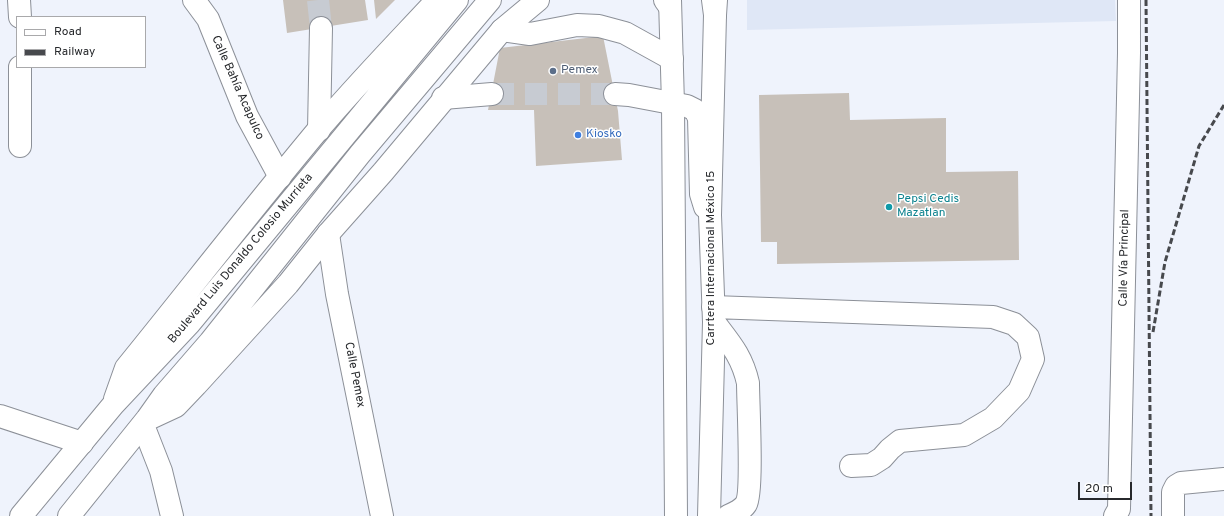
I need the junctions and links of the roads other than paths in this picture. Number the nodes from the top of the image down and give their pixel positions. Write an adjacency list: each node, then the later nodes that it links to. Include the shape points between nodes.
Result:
1 (20, 0): 11 (main road)
2 (194, 0): 10 (main road, Calle Bahía Acapulco)
3 (437, 0): 20 (main road, via 370,70)
4 (457, 0): 26 (main road, Boulevard Luis Donaldo Colosio Murrieta, via 189,324)
5 (490, 0): 28 (main road, Boulevard Luis Donaldo Colosio Murrieta, via 360,154 210,342 164,395)
6 (538, 0): 13 (main road)
7 (1129, 0): 39 (main road, Calle Vía Principal, via 1119,509)
8 (668, 2): 14 (main road)
9 (714, 5): 23 (main road, Carrtera Internacional México 15)
10 (210, 10): 22 (main road, Calle Bahía Acapulco, via 247,116)
11 (20, 16)
12 (322, 28): 20 (main road)
13 (502, 30): 14 (main road, via 530,34 577,25 599,26 625,33); 18 (main road)
14 (672, 59): 19 (main road)
15 (20, 68): 21 (main road)
16 (492, 94): 18 (main road)
17 (614, 94): 19 (main road)
18 (443, 98): 24 (main road)
19 (673, 104): 23 (main road, via 695,110 699,118 701,194); 36 (main road)
20 (319, 130): 22 (main road)
21 (20, 146)
22 (280, 177): 26 (main road, via 126,368)
23 (710, 216): 25 (main road, Carrtera Internacional México 15)
24 (328, 234): 28 (main road, via 288,284 176,406); 35 (main road, Calle Pemex, via 337,294)
25 (714, 315): 30 (main road, via 993,317 1014,324 1028,337 1033,359 1019,391 993,418 964,434 900,441 871,465); 37 (main road, Carrtera Internacional México 15); 38 (main road, via 740,358 748,382 749,492 747,503 739,511)
26 (113, 405): 29 (main road, Boulevard Luis Donaldo Colosio Murrieta)
27 (0, 416): 29 (main road)
28 (145, 422): 33 (main road, Boulevard Luis Donaldo Colosio Murrieta); 34 (main road)
29 (82, 443): 32 (main road, Boulevard Luis Donaldo Colosio Murrieta)
30 (851, 466)
31 (1224, 479): 40 (main road, via 1181,483 1176,486 1173,492)
32 (21, 516)
33 (69, 516)
34 (172, 516)
35 (382, 516)
36 (676, 516)
37 (709, 516)
38 (728, 516)
39 (1115, 516)
40 (1173, 516)

